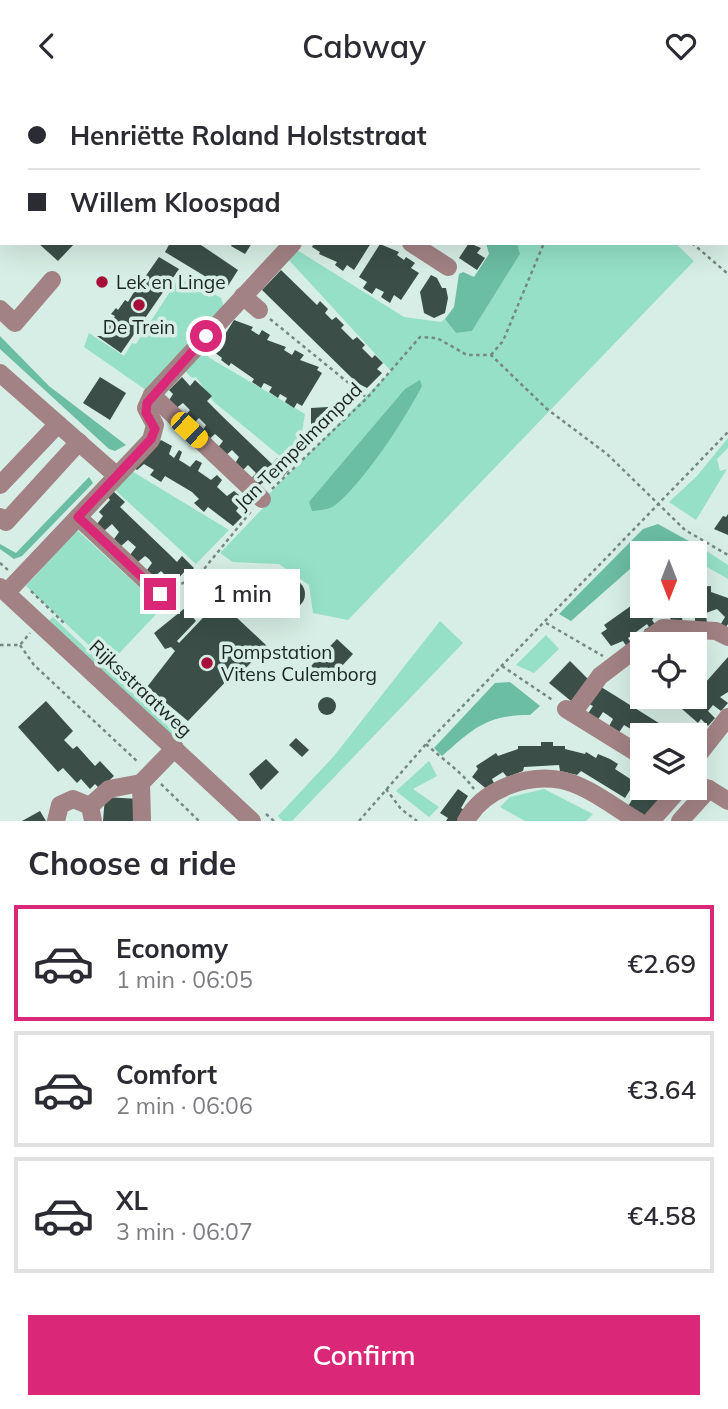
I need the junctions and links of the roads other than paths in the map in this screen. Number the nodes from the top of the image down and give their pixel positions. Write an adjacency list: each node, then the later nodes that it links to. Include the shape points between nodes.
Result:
1 (291, 245): 5 (street)
2 (414, 245): 3 (street)
3 (449, 267)
4 (52, 280): 6 (street, via 15,323)
5 (243, 296): 7 (street); 9 (street)
6 (0, 309)
7 (259, 310)
8 (0, 373): 10 (street)
9 (152, 395): 12 (street, via 146,408 155,425 154,434); 14 (street)
10 (58, 424): 11 (street); 13 (street)
11 (79, 442): 12 (street); 15 (street, via 5,522)
12 (116, 475): 16 (street)
13 (0, 485)
14 (262, 499)
15 (0, 517)
16 (78, 517): 17 (street); 18 (street)
17 (3, 589): 24 (street, Rijksstraatweg)
18 (160, 594)
19 (658, 632): 20 (street, via 663,628 716,631)
20 (728, 637)
21 (630, 653): 25 (street, via 600,676 570,711)
22 (728, 717): 23 (street)
23 (707, 744)
24 (175, 748): 26 (street); 34 (street, Rijksstraatweg)
25 (630, 748)
26 (146, 778): 31 (street, via 109,789); 33 (street)
27 (707, 790): 30 (street)
28 (669, 800): 37 (street)
29 (694, 800): 38 (street)
30 (728, 801)
31 (91, 814): 32 (street, via 79,799 66,801 57,810)
32 (56, 821)
33 (142, 821)
34 (252, 821)
35 (466, 821): 36 (street, via 482,800 517,783 561,780)
36 (638, 821)
37 (650, 821)
38 (680, 821)

